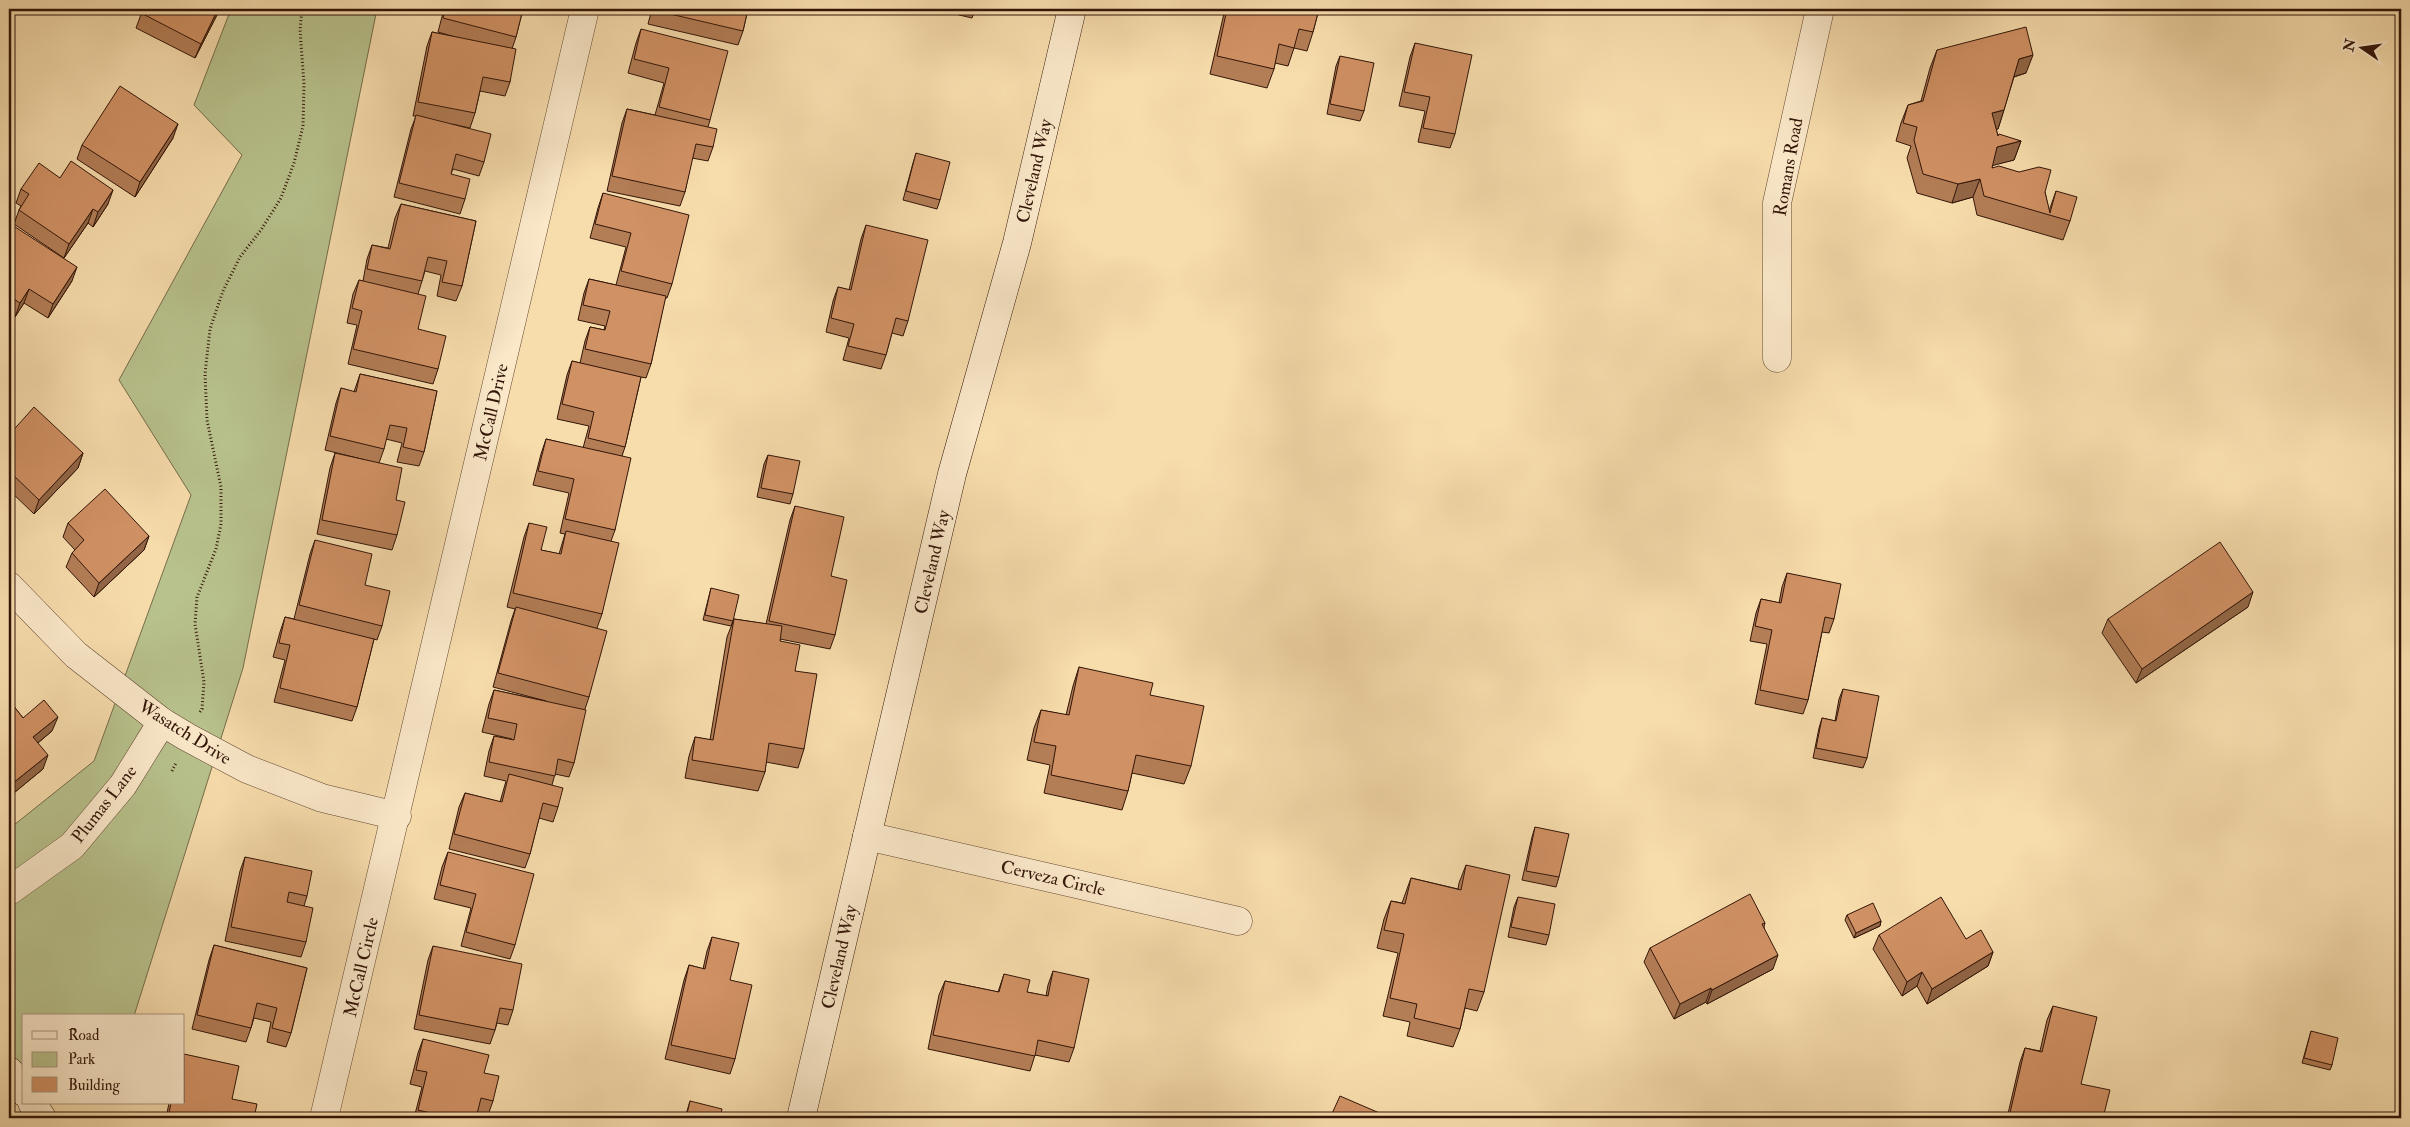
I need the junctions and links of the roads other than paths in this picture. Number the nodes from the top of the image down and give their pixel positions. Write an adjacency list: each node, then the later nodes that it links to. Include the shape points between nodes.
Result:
1 (586, 9): 7 (street, McCall Drive)
2 (1072, 9): 8 (street, Cleveland Way, via 1017,243 952,474)
3 (1820, 9): 4 (street, Romans Road, via 1777,203)
4 (1777, 358)
5 (9, 586): 6 (street, Wasatch Drive, via 76,656)
6 (162, 722): 7 (street, Wasatch Drive, via 247,769 322,798); 9 (street, Plumas Lane, via 124,785 72,846)
7 (397, 816): 15 (street, McCall Circle)
8 (867, 836): 10 (street, Cerveza Circle); 16 (street, Cleveland Way)
9 (9, 891)
10 (1238, 921)
11 (9, 1071): 12 (street)
12 (22, 1089)
13 (33, 1104): 14 (street)
14 (42, 1118)
15 (324, 1118)
16 (801, 1118)

